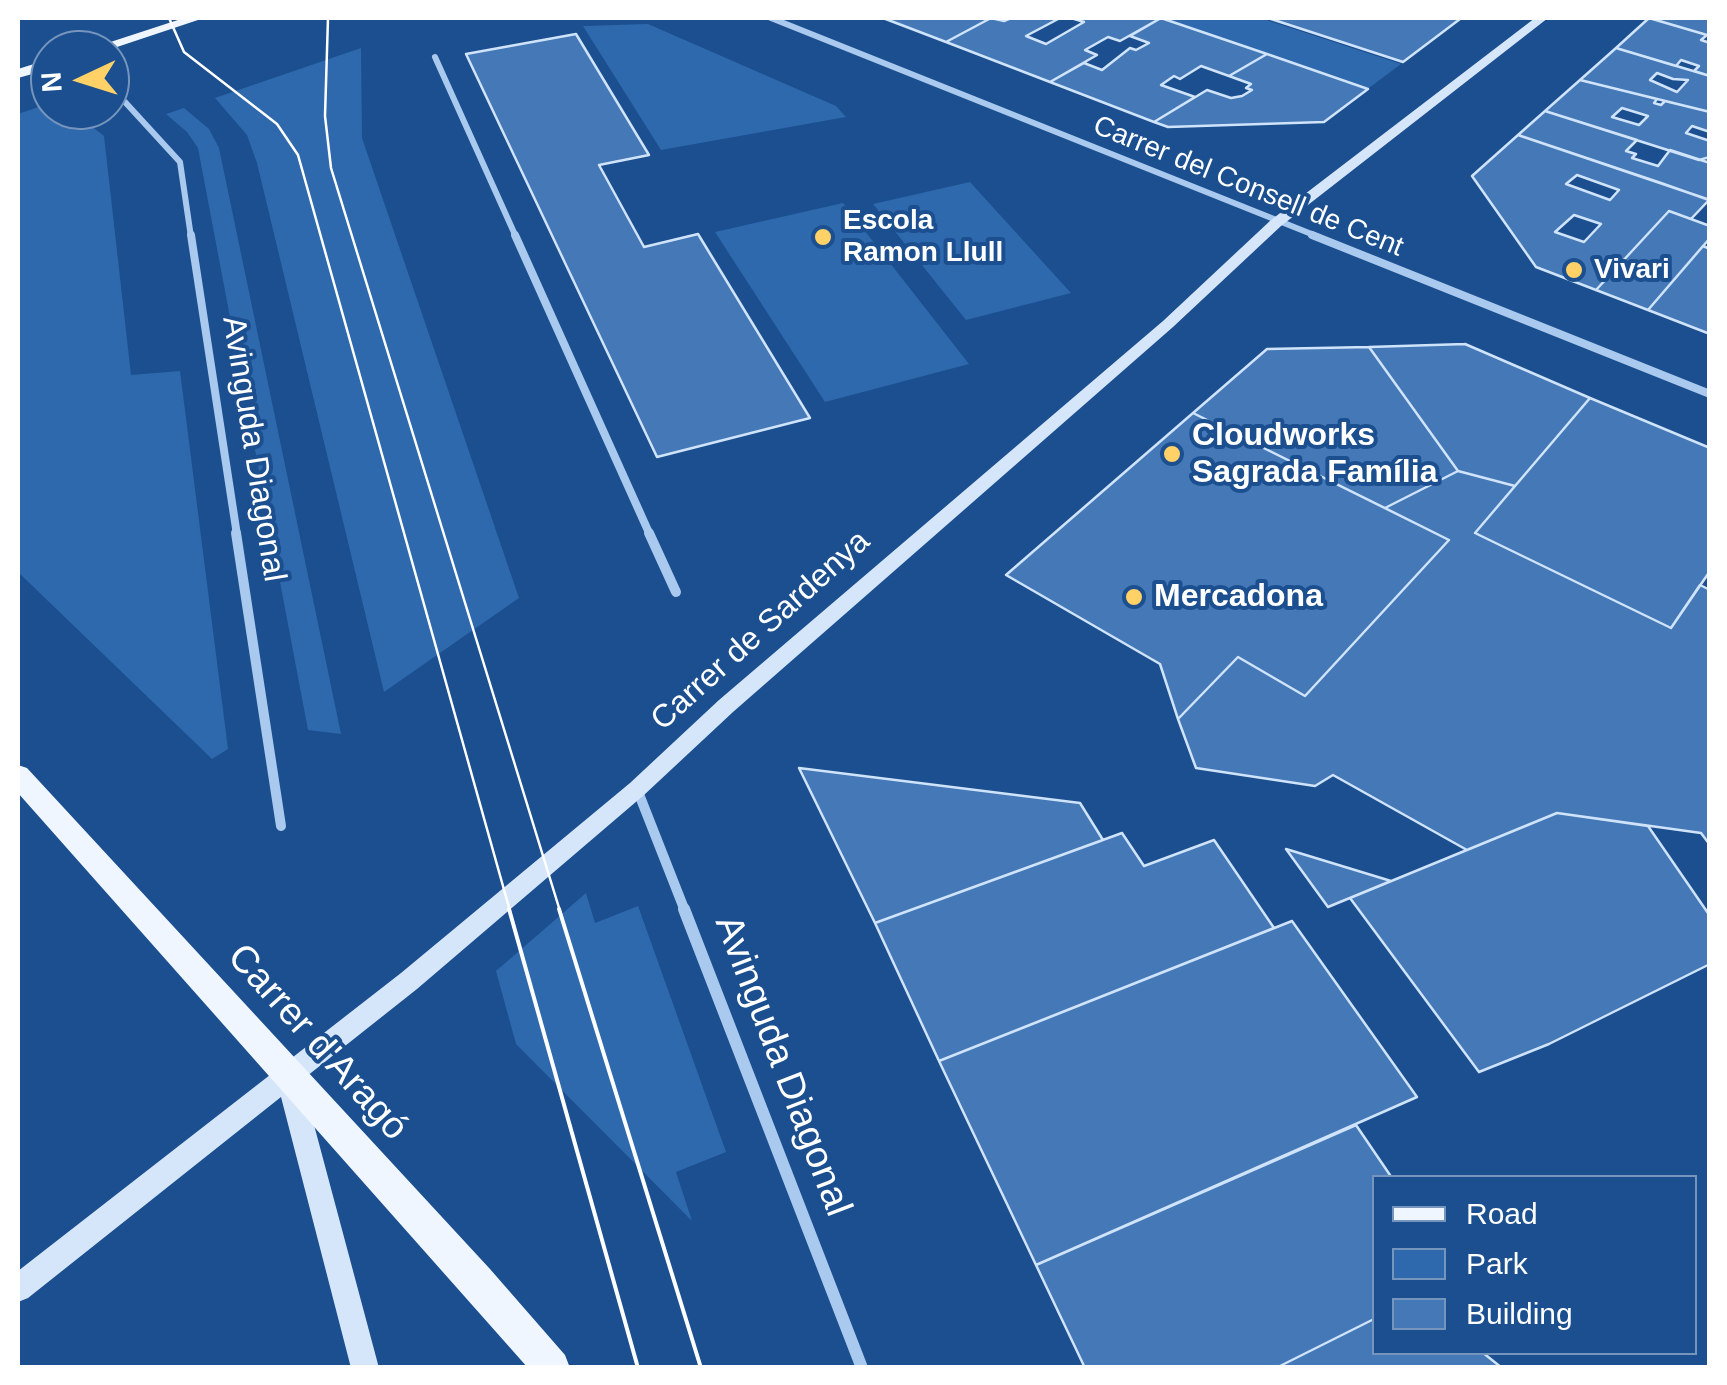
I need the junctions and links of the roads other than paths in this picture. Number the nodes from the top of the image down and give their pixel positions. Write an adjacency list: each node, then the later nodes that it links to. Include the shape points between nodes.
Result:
1 (197, 18): 4 (main road)
2 (771, 18): 7 (street, Carrer del Consell de Cent)
3 (1542, 18): 7 (street, Carrer de Sardenya)
4 (130, 38)
5 (435, 57): 9 (street)
6 (130, 108): 12 (street, Avinguda Diagonal, via 180,162)
7 (1276, 223): 8 (street, Carrer del Consell de Cent); 11 (street, Carrer de Sardenya)
8 (1710, 394)
9 (676, 592)
10 (18, 776): 13 (main road, Carrer d'Aragó)
11 (637, 789): 13 (street, Carrer de Sardenya); 17 (street, Avinguda Diagonal)
12 (281, 826)
13 (288, 1076): 14 (street, Carrer de Sardenya); 15 (street); 16 (main road, Carrer d'Aragó)
14 (18, 1288)
15 (365, 1368)
16 (552, 1368)
17 (862, 1368)

